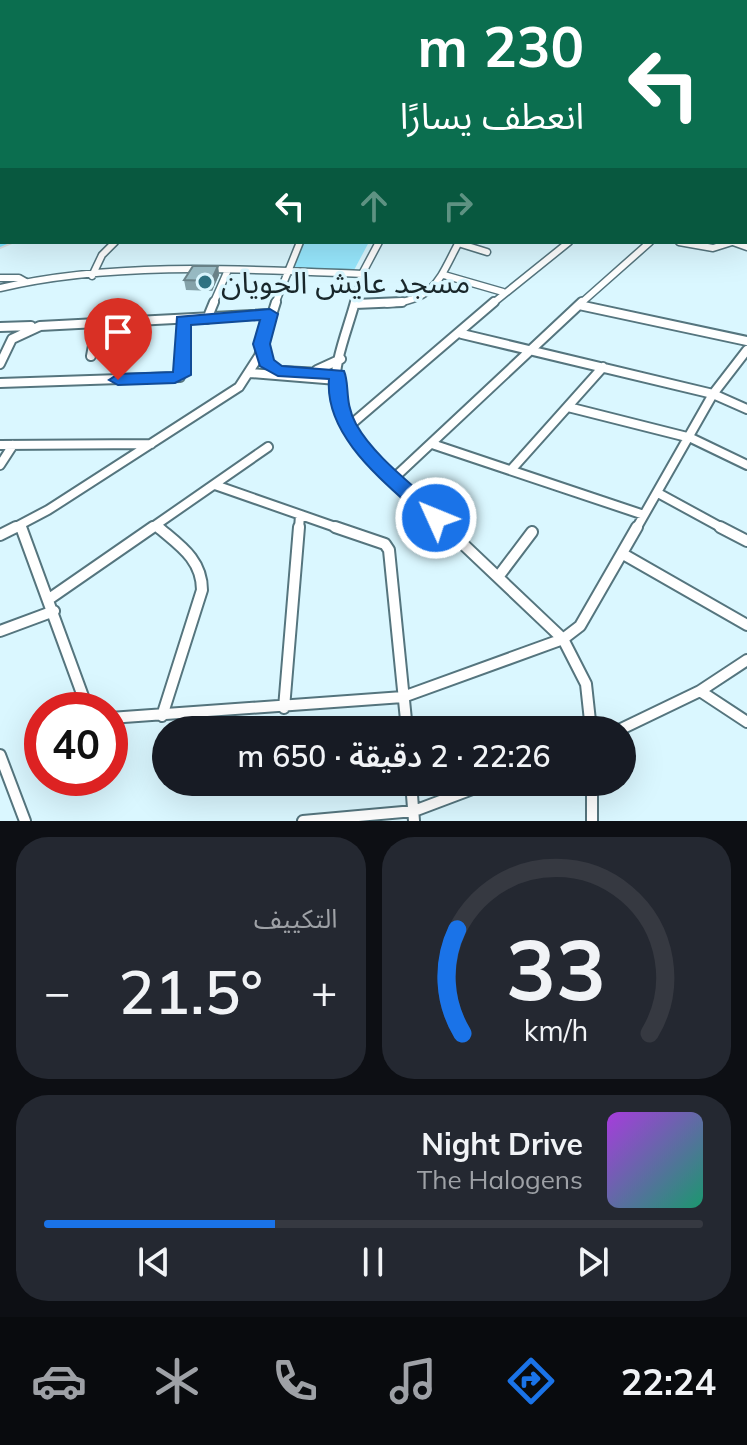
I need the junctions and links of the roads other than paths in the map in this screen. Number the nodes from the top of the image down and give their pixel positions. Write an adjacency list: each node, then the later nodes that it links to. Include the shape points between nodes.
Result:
1 (113, 244): 15 (street)
2 (299, 244): 12 (street)
3 (378, 244): 13 (street)
4 (459, 244): 14 (street)
5 (462, 244): 10 (street)
6 (566, 244): 19 (street)
7 (648, 244): 21 (street)
8 (692, 244): 9 (street)
9 (728, 244)
10 (487, 252)
11 (228, 270): 12 (street); 15 (street); 23 (street)
12 (284, 270): 13 (street); 22 (street)
13 (362, 274): 20 (street)
14 (444, 275): 19 (street); 20 (street, via 406,303)
15 (92, 276): 17 (street)
16 (0, 278): 17 (street)
17 (26, 282): 18 (street)
18 (0, 288)
19 (503, 292): 28 (street)
20 (355, 304): 35 (street)
21 (579, 305): 29 (street); 32 (street)
22 (270, 314): 23 (street); 30 (street)
23 (207, 319): 24 (street)
24 (183, 320): 25 (street); 43 (street, via 180,377)
25 (97, 324): 26 (street); 34 (street)
26 (40, 326): 27 (street); 37 (street, via 12,339)
27 (0, 327)
28 (462, 334): 32 (street); 49 (street)
29 (747, 341)
30 (262, 344): 33 (street); 39 (street)
31 (747, 350): 36 (street)
32 (533, 351): 38 (street); 54 (street)
33 (261, 355): 39 (street); 40 (street)
34 (91, 356)
35 (341, 359): 41 (street); 42 (street)
36 (744, 362): 45 (street)
37 (0, 364)
38 (603, 367): 45 (street); 47 (street)
39 (249, 371): 40 (street); 44 (street); 46 (street)
40 (274, 373): 41 (street); 44 (street)
41 (314, 375): 42 (street); 42 (street)
42 (337, 382): 49 (street)
43 (0, 383)
44 (239, 387): 46 (street)
45 (713, 394): 48 (street); 50 (street)
46 (225, 397): 51 (street)
47 (568, 407): 50 (street); 58 (street)
48 (747, 409)
49 (348, 427): 59 (street)
50 (691, 438): 57 (street); 61 (street)
51 (154, 444): 53 (street); 64 (street)
52 (0, 445): 53 (street)
53 (13, 445): 56 (street)
54 (435, 445): 58 (street); 59 (street)
55 (268, 447): 60 (street)
56 (0, 465)
57 (747, 465)
58 (511, 470): 63 (street)
59 (394, 478): 70 (street)
60 (215, 485): 62 (street); 65 (street)
61 (658, 493): 63 (street); 68 (street)
62 (300, 515): 79 (street, via 381,541 389,550); 80 (street)
63 (644, 515): 69 (street)
64 (21, 526): 67 (street); 71 (street)
65 (157, 526): 71 (street); 82 (street, via 198,563 203,574)
66 (532, 532): 70 (street)
67 (0, 535)
68 (747, 541)
69 (623, 554): 73 (street); 75 (street, via 580,626)
70 (498, 577): 75 (street)
71 (49, 599): 72 (street)
72 (54, 611): 74 (street); 78 (street)
73 (747, 625)
74 (0, 631)
75 (563, 639): 79 (street); 84 (street, via 586,684)
76 (747, 660): 77 (street)
77 (700, 691): 86 (street); 87 (street)
78 (82, 692)
79 (403, 697): 80 (street); 83 (street)
80 (284, 708): 82 (street)
81 (152, 716): 85 (street)
82 (162, 716)
83 (405, 716)
84 (589, 716)
85 (128, 717)
86 (636, 722)
87 (747, 722)
88 (0, 755): 93 (street)
89 (412, 796): 92 (street)
90 (459, 796): 92 (street)
91 (592, 796): 95 (street)
92 (414, 816): 94 (street)
93 (25, 821)
94 (303, 821)
95 (592, 821)

